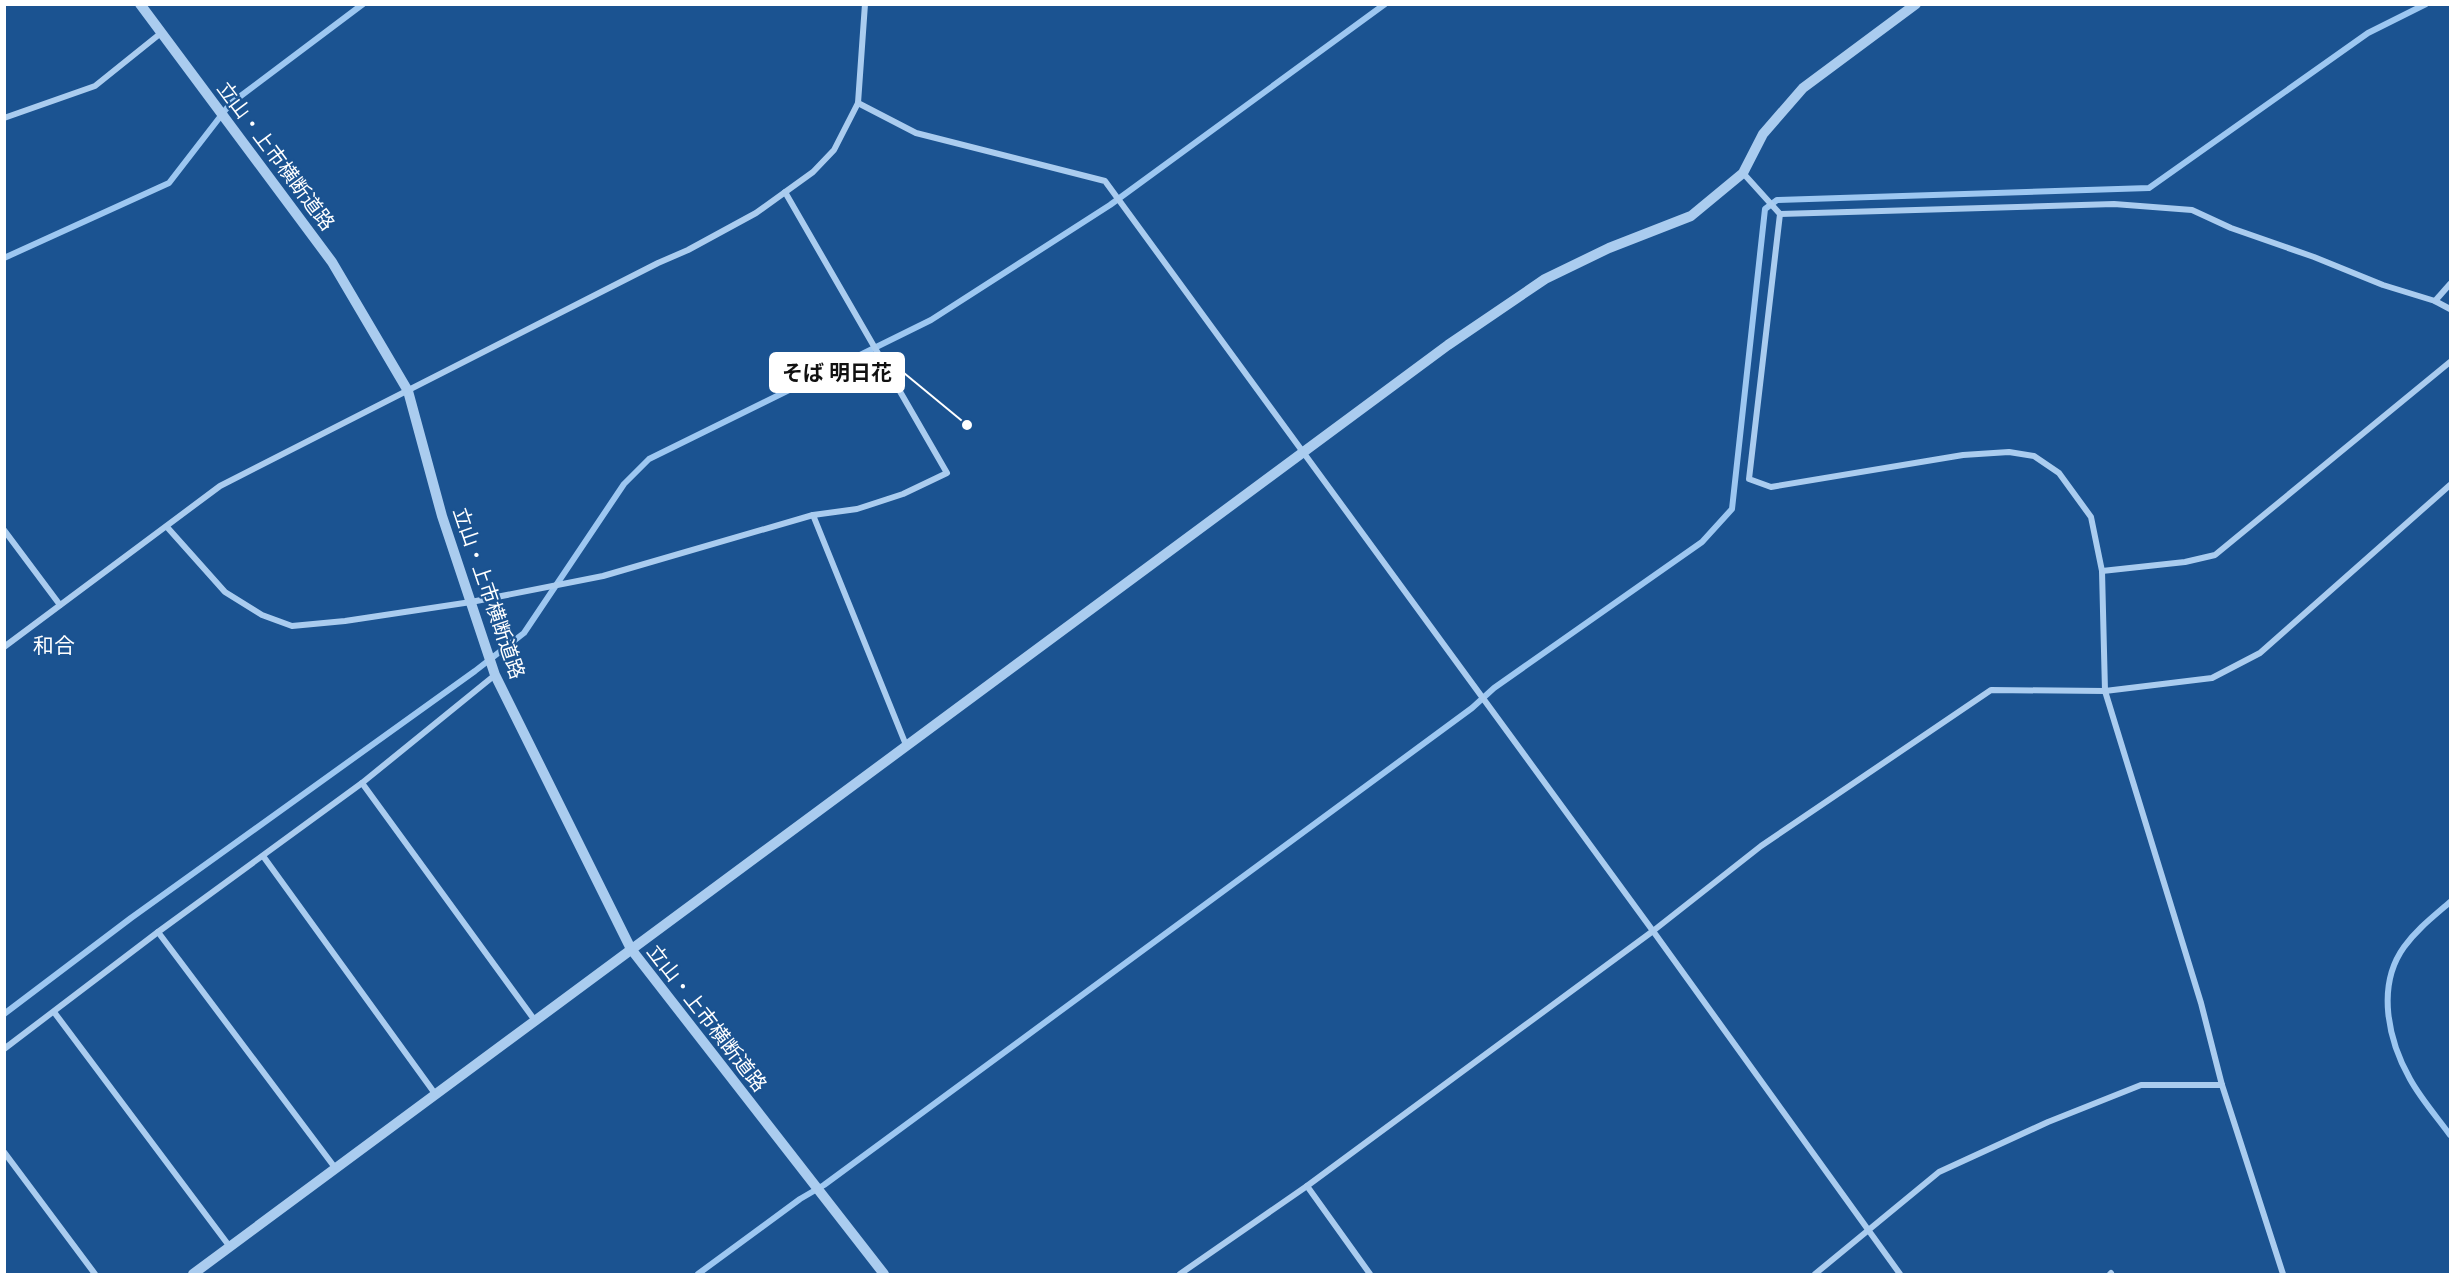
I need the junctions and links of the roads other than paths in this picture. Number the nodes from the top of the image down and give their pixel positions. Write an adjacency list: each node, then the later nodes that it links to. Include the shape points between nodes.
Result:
1 (140, 4): 4 (street, 立山・上市横断道路)
2 (865, 4): 5 (street)
3 (1916, 4): 7 (street, via 1803,88 1763,134)
4 (161, 33): 6 (street, via 95,86); 14 (street, 立山・上市横断道路, via 332,262)
5 (858, 103): 8 (street, via 834,150 813,172); 15 (street, via 916,134 1105,181)
6 (4, 118)
7 (1743, 173): 9 (street); 15 (street, via 1691,216 1609,248 1545,279)
8 (785, 192): 14 (street, via 756,213 707,239); 17 (street, via 947,473 866,506)
9 (1780, 214): 11 (street, via 2114,204 2192,210 2383,285); 20 (street, via 1749,479 1771,487 1963,455 2009,452 2034,456 2059,473 2091,517)
10 (2451, 284): 11 (street)
11 (2435, 301): 12 (street)
12 (2451, 309)
13 (2451, 362): 20 (street, via 2214,555)
14 (408, 392): 18 (street, via 220,486); 21 (street, 立山・上市横断道路, via 442,516)
15 (1302, 452): 26 (street); 29 (street)
16 (2451, 485): 25 (street, via 2260,653 2212,678)
17 (813, 515): 21 (street, via 603,576); 26 (street)
18 (168, 527): 21 (street, via 225,592 262,615 292,626); 22 (street)
19 (4, 530): 22 (street)
20 (2102, 571): 25 (street)
21 (471, 602): 24 (street, 立山・上市横断道路)
22 (60, 606): 23 (street)
23 (4, 647)
24 (495, 673): 27 (street); 31 (street, 立山・上市横断道路)
25 (2105, 691): 29 (street, via 1990,690 1761,846); 35 (street, via 2201,1003)
26 (906, 746): 31 (street)
27 (362, 783): 28 (street); 33 (street)
28 (263, 856): 30 (street); 36 (street)
29 (1653, 931): 39 (street); 40 (street)
30 (158, 932): 32 (street); 38 (street)
31 (632, 949): 33 (street); 44 (street, 立山・上市横断道路)
32 (54, 1012): 34 (street); 41 (street)
33 (536, 1022): 36 (street)
34 (4, 1049)
35 (2222, 1085): 40 (street, via 2141,1085 2048,1122 1940,1172); 49 (street)
36 (437, 1095): 38 (street)
37 (4, 1152): 42 (street)
38 (336, 1169): 41 (street)
39 (1306, 1186): 45 (street); 46 (street)
40 (1868, 1229): 47 (street); 48 (street)
41 (230, 1247): 43 (street)
42 (95, 1275)
43 (193, 1275)
44 (884, 1275)
45 (1180, 1275)
46 (1370, 1275)
47 (1815, 1275)
48 (1900, 1275)
49 (2283, 1275)

